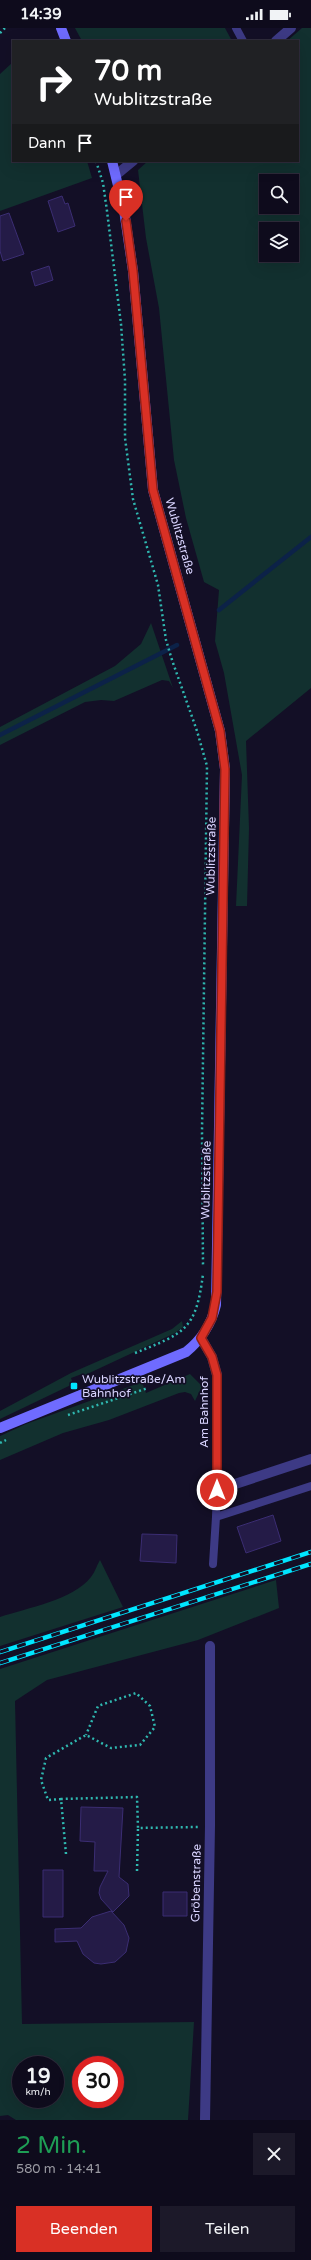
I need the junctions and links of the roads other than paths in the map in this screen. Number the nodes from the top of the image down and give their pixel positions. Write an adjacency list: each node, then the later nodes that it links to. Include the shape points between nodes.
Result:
1 (61, 28): 4 (main road)
2 (236, 28): 5 (lane)
3 (292, 28): 6 (street)
4 (66, 40)
5 (242, 40)
6 (277, 40)
7 (112, 162): 9 (main road, Wublitzstraße)
8 (132, 162): 9 (street)
9 (116, 175): 10 (main road, Wublitzstraße, via 133,271 153,490 220,731 225,769 217,1292 212,1318)
10 (201, 1338): 11 (main road, Wublitzstraße, via 186,1352); 14 (street, Am Bahnhof, via 212,1357 217,1375)
11 (0, 1428)
12 (311, 1459): 14 (street)
13 (311, 1486): 15 (lane)
14 (217, 1490): 15 (lane, Am Bahnhof)
15 (216, 1517): 16 (lane, Am Bahnhof)
16 (213, 1564)
17 (210, 1646): 18 (street, Gröbenstraße)
18 (205, 2120)

